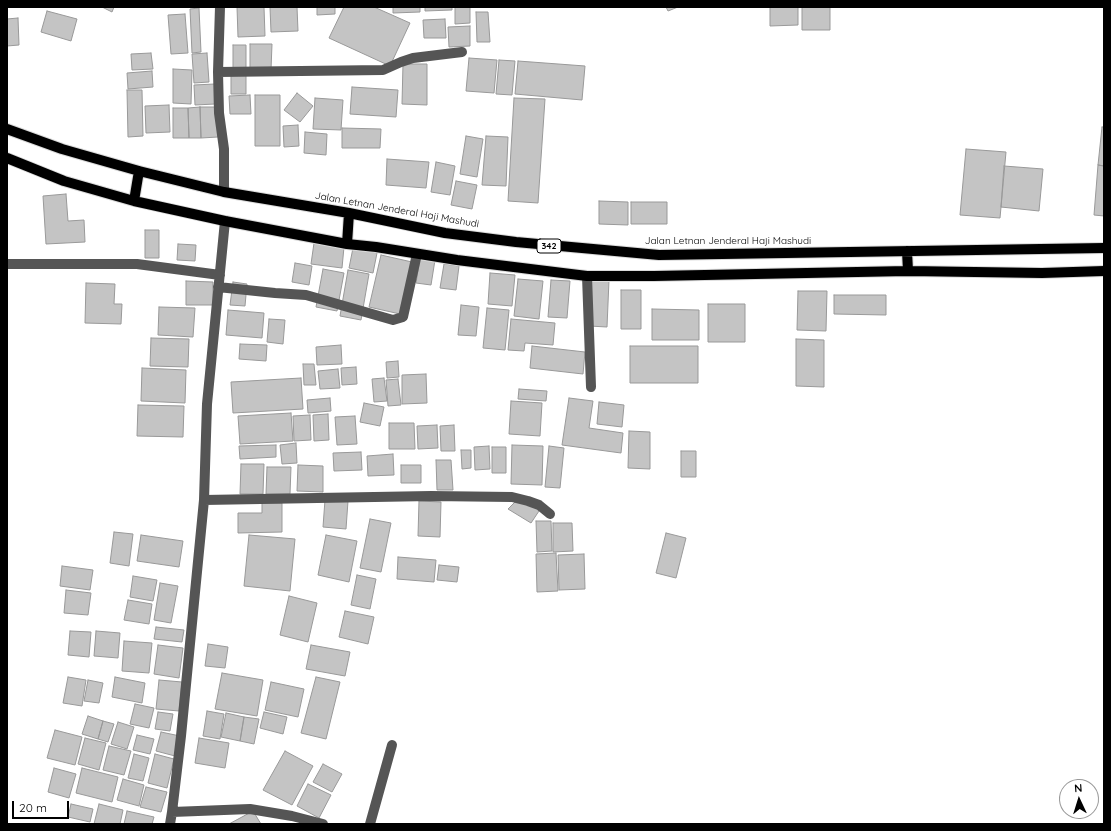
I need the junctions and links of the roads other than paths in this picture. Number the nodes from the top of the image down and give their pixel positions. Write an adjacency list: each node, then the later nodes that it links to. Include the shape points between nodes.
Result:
1 (220, 7): 3 (street)
2 (462, 52): 3 (street, via 413,58 384,70)
3 (218, 72): 7 (street, via 219,113 224,149)
4 (7, 129): 6 (main road, Jalan Letnan Jenderal Haji Mashudi / 342, via 62,149)
5 (7, 158): 8 (main road, via 64,182)
6 (139, 171): 7 (main road, Jalan Letnan Jenderal Haji Mashudi / 342); 8 (main road)
7 (224, 192): 9 (main road, Jalan Letnan Jenderal Haji Mashudi / 342)
8 (134, 201): 10 (main road)
9 (349, 213): 11 (main road); 13 (main road, Jalan Letnan Jenderal Haji Mashudi / 342, via 445,233 659,255)
10 (225, 221): 11 (main road); 18 (street)
11 (347, 244): 14 (main road)
12 (1104, 248): 13 (main road, Jalan Letnan Jenderal Haji Mashudi / 342)
13 (907, 251): 16 (main road)
14 (417, 254): 19 (main road); 20 (street, via 403,317 393,320 306,295)
15 (7, 264): 18 (street, via 137,264)
16 (908, 271): 17 (main road); 19 (main road)
17 (1104, 271)
18 (220, 275): 20 (street)
19 (587, 276): 21 (street)
20 (218, 287): 22 (street, via 207,404)
21 (590, 387)
22 (204, 500): 23 (street, via 512,497 539,505); 25 (street)
23 (550, 514)
24 (392, 745): 28 (street)
25 (172, 812): 26 (street); 27 (street, via 250,810 292,816)
26 (170, 824)
27 (323, 824)
28 (370, 824)

